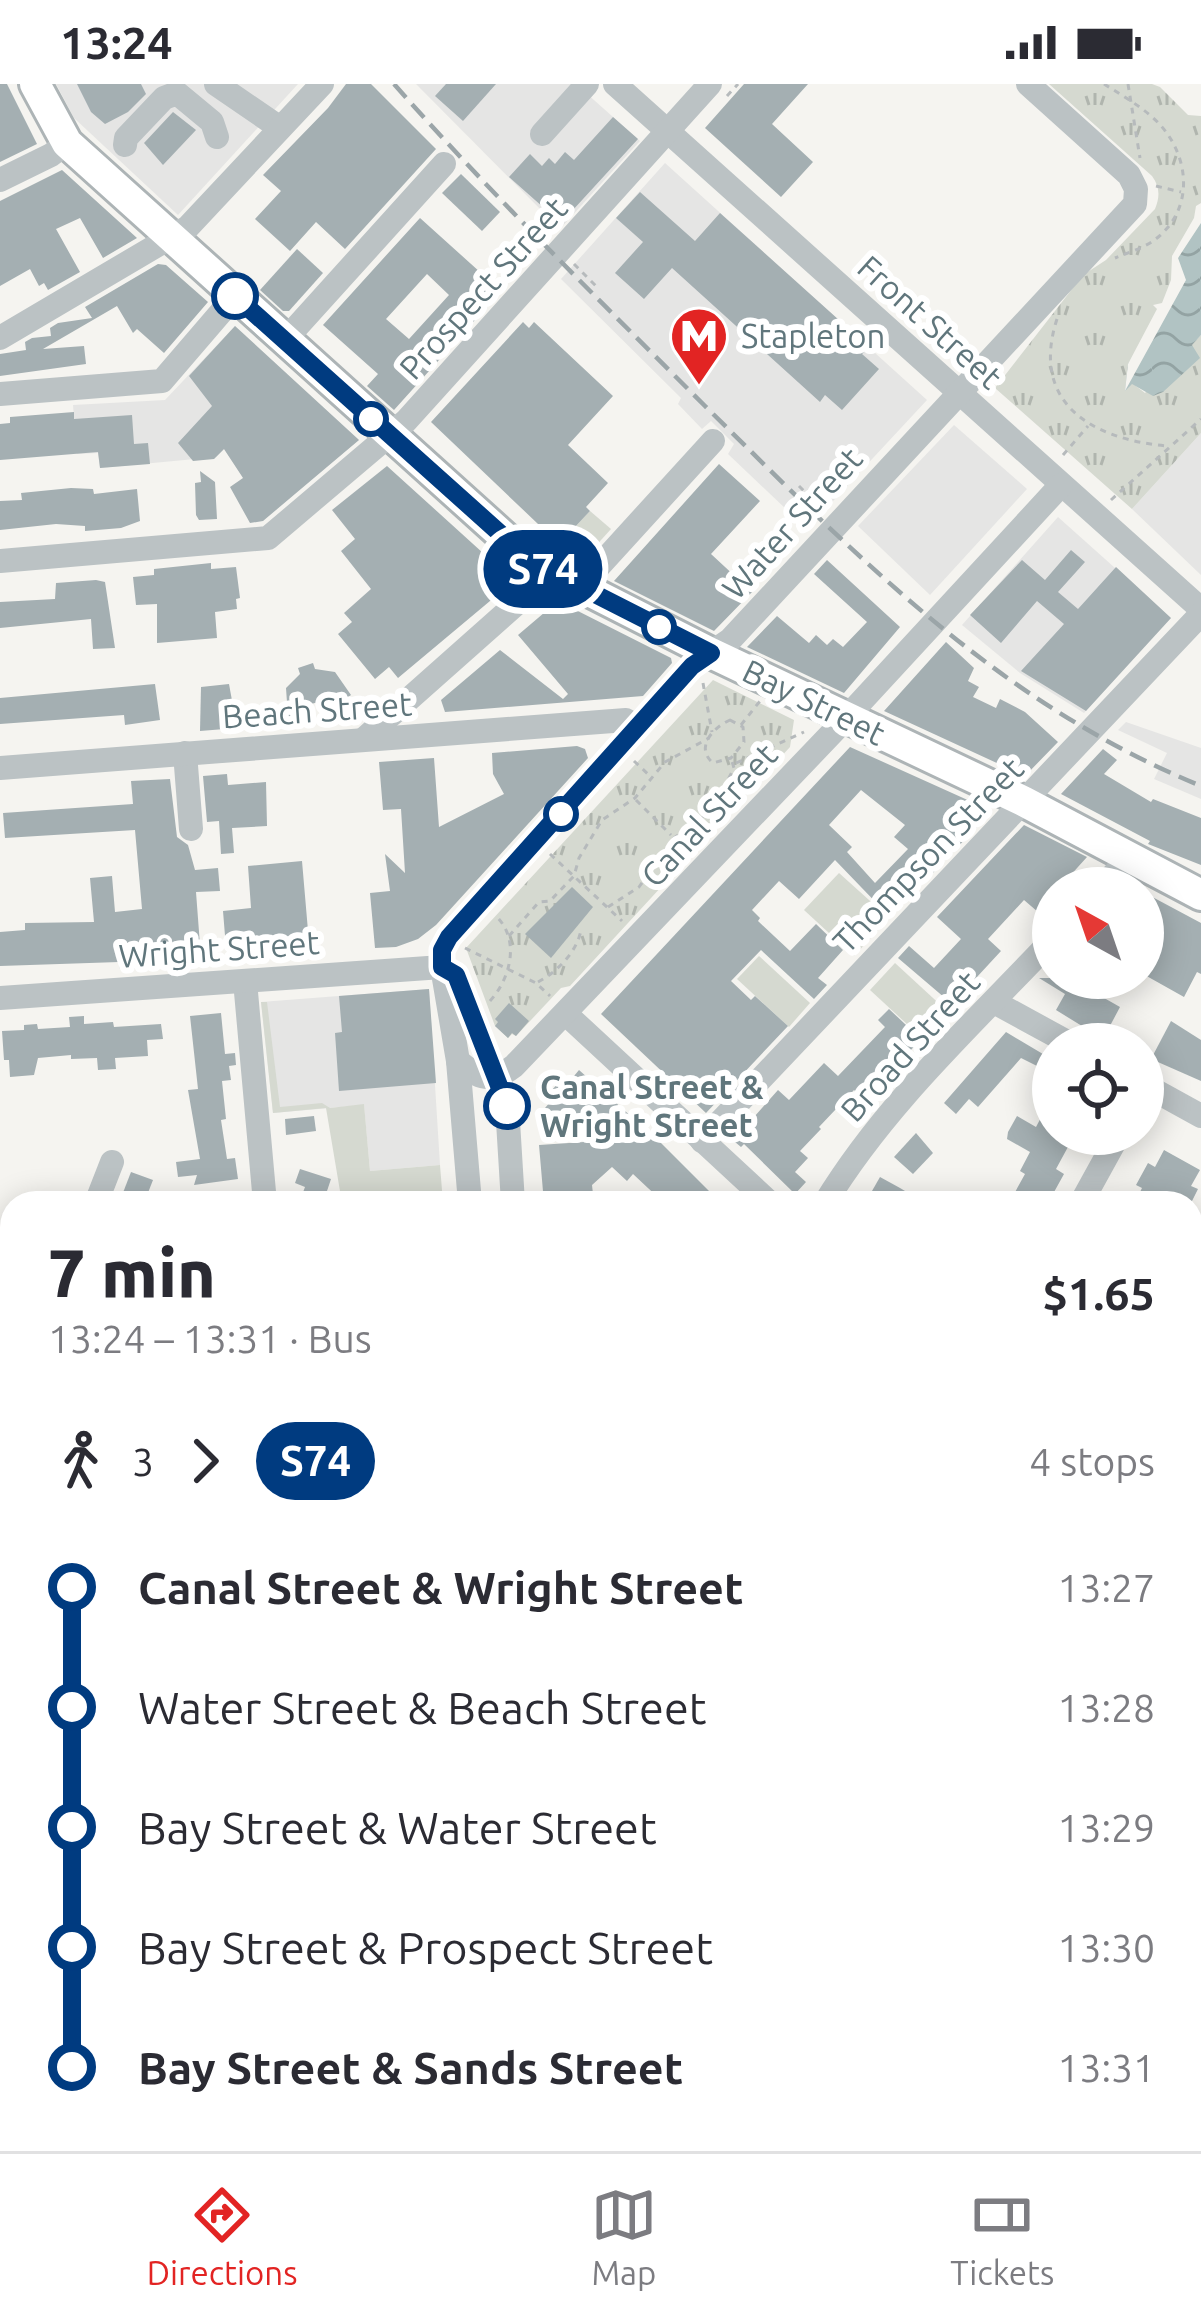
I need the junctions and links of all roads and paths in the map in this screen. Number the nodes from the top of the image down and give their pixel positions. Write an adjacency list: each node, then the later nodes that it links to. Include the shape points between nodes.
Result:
1 (35, 84): 15 (main road, Bay Street)
2 (216, 84): 11 (street)
3 (322, 84): 11 (street)
4 (586, 84): 13 (street)
5 (615, 84): 12 (street, Front Street, via 647,96)
6 (710, 84): 12 (street, Prospect Street)
7 (1028, 84): 30 (street, Water Street, via 1124,169 1136,196 1128,214)
8 (1104, 84): 10 (path)
9 (1128, 84): 10 (path)
10 (1131, 102): 18 (path); 21 (path, via 1171,139)
11 (280, 128): 22 (street)
12 (667, 131): 30 (street, Front Street); 34 (street, Prospect Street)
13 (542, 134)
14 (217, 137): 16 (street, via 212,122 172,94)
15 (67, 142): 19 (street); 22 (main road, Bay Street)
16 (125, 145)
17 (443, 164): 29 (street)
18 (1142, 172)
19 (0, 180)
20 (1149, 186): 21 (path)
21 (1184, 193): 23 (path, via 1161,235)
22 (172, 239): 26 (main road, Bay Street); 28 (street)
23 (1104, 262)
24 (574, 264): 25 (path)
25 (598, 288)
26 (235, 296): 29 (main road, Bay Street); 31 (street, via 162,381)
27 (1059, 314): 33 (path, via 1055,376)
28 (0, 338)
29 (284, 341): 34 (main road, Bay Street)
30 (959, 392): 38 (street, Front Street); 46 (street, Water Street)
31 (0, 394)
32 (1201, 419): 36 (path)
33 (1089, 426): 36 (path); 37 (path)
34 (391, 436): 42 (street, Prospect Street, via 268,538); 43 (main road, Bay Street)
35 (713, 441): 44 (street)
36 (1168, 446): 40 (path)
37 (1062, 456)
38 (1060, 485): 45 (street, Front Street); 48 (street, Canal Street)
39 (799, 486): 41 (path)
40 (1112, 500)
41 (824, 511)
42 (0, 560)
43 (550, 573): 44 (main road, Bay Street); 53 (street)
44 (580, 587): 46 (main road, Bay Street)
45 (1201, 611): 60 (street, Thompson Street)
46 (707, 667): 48 (main road, Bay Street); 50 (street, Water Street, via 692,666); 52 (path)
47 (761, 699): 49 (path)
48 (846, 718): 60 (main road, Bay Street); 86 (street, Canal Street)
49 (742, 725): 52 (path, via 730,720); 56 (path, via 744,742)
50 (638, 727): 53 (street, Beach Street, via 626,720); 79 (street, Water Street, via 449,937)
51 (806, 731): 56 (path)
52 (711, 736): 56 (path, via 709,760); 58 (path)
53 (364, 739): 54 (street, Beach Street)
54 (185, 753): 57 (street, Beach Street); 61 (street)
55 (632, 759): 58 (path)
56 (733, 760): 62 (path, via 713,809)
57 (0, 768)
58 (650, 776): 59 (path)
59 (634, 798): 62 (path); 66 (path, via 602,820)
60 (1024, 801): 64 (main road, Bay Street); 92 (street, Thompson Street)
61 (190, 829)
62 (674, 838): 69 (path, via 650,876)
63 (549, 852): 66 (path)
64 (1130, 857): 65 (street); 67 (main road, Bay Street)
65 (1121, 867)
66 (574, 876): 69 (path); 70 (path)
67 (1201, 895)
68 (524, 901): 70 (path)
69 (608, 907): 72 (path)
70 (533, 909): 74 (path)
71 (493, 914): 74 (path)
72 (628, 927)
73 (581, 930): 76 (path)
74 (509, 936): 80 (path)
75 (463, 947): 80 (path)
76 (570, 953): 78 (path); 82 (path)
77 (1032, 961): 84 (street, Broad Street)
78 (579, 962)
79 (442, 967): 81 (street, Wright Street); 88 (street); 89 (street, via 456,975)
80 (509, 972): 82 (path); 85 (path)
81 (245, 981): 83 (street, Wright Street); 98 (street)
82 (536, 982): 86 (path)
83 (0, 998)
84 (994, 1002): 87 (street); 102 (street, Broad Street, via 889,1115)
85 (484, 1006)
86 (560, 1007): 89 (street, Canal Street); 92 (street)
87 (1032, 1023)
88 (458, 1061): 89 (street, via 476,1076); 94 (street)
89 (497, 1079): 93 (street)
90 (1164, 1097): 91 (street)
91 (1201, 1116)
92 (702, 1141): 101 (street)
93 (509, 1144): 94 (street, via 494,1136); 100 (street)
94 (466, 1145): 99 (street)
95 (1107, 1155): 103 (street)
96 (112, 1162): 97 (street)
97 (101, 1191)
98 (264, 1191)
99 (469, 1191)
100 (512, 1191)
101 (757, 1191)
102 (832, 1191)
103 (1088, 1191)

